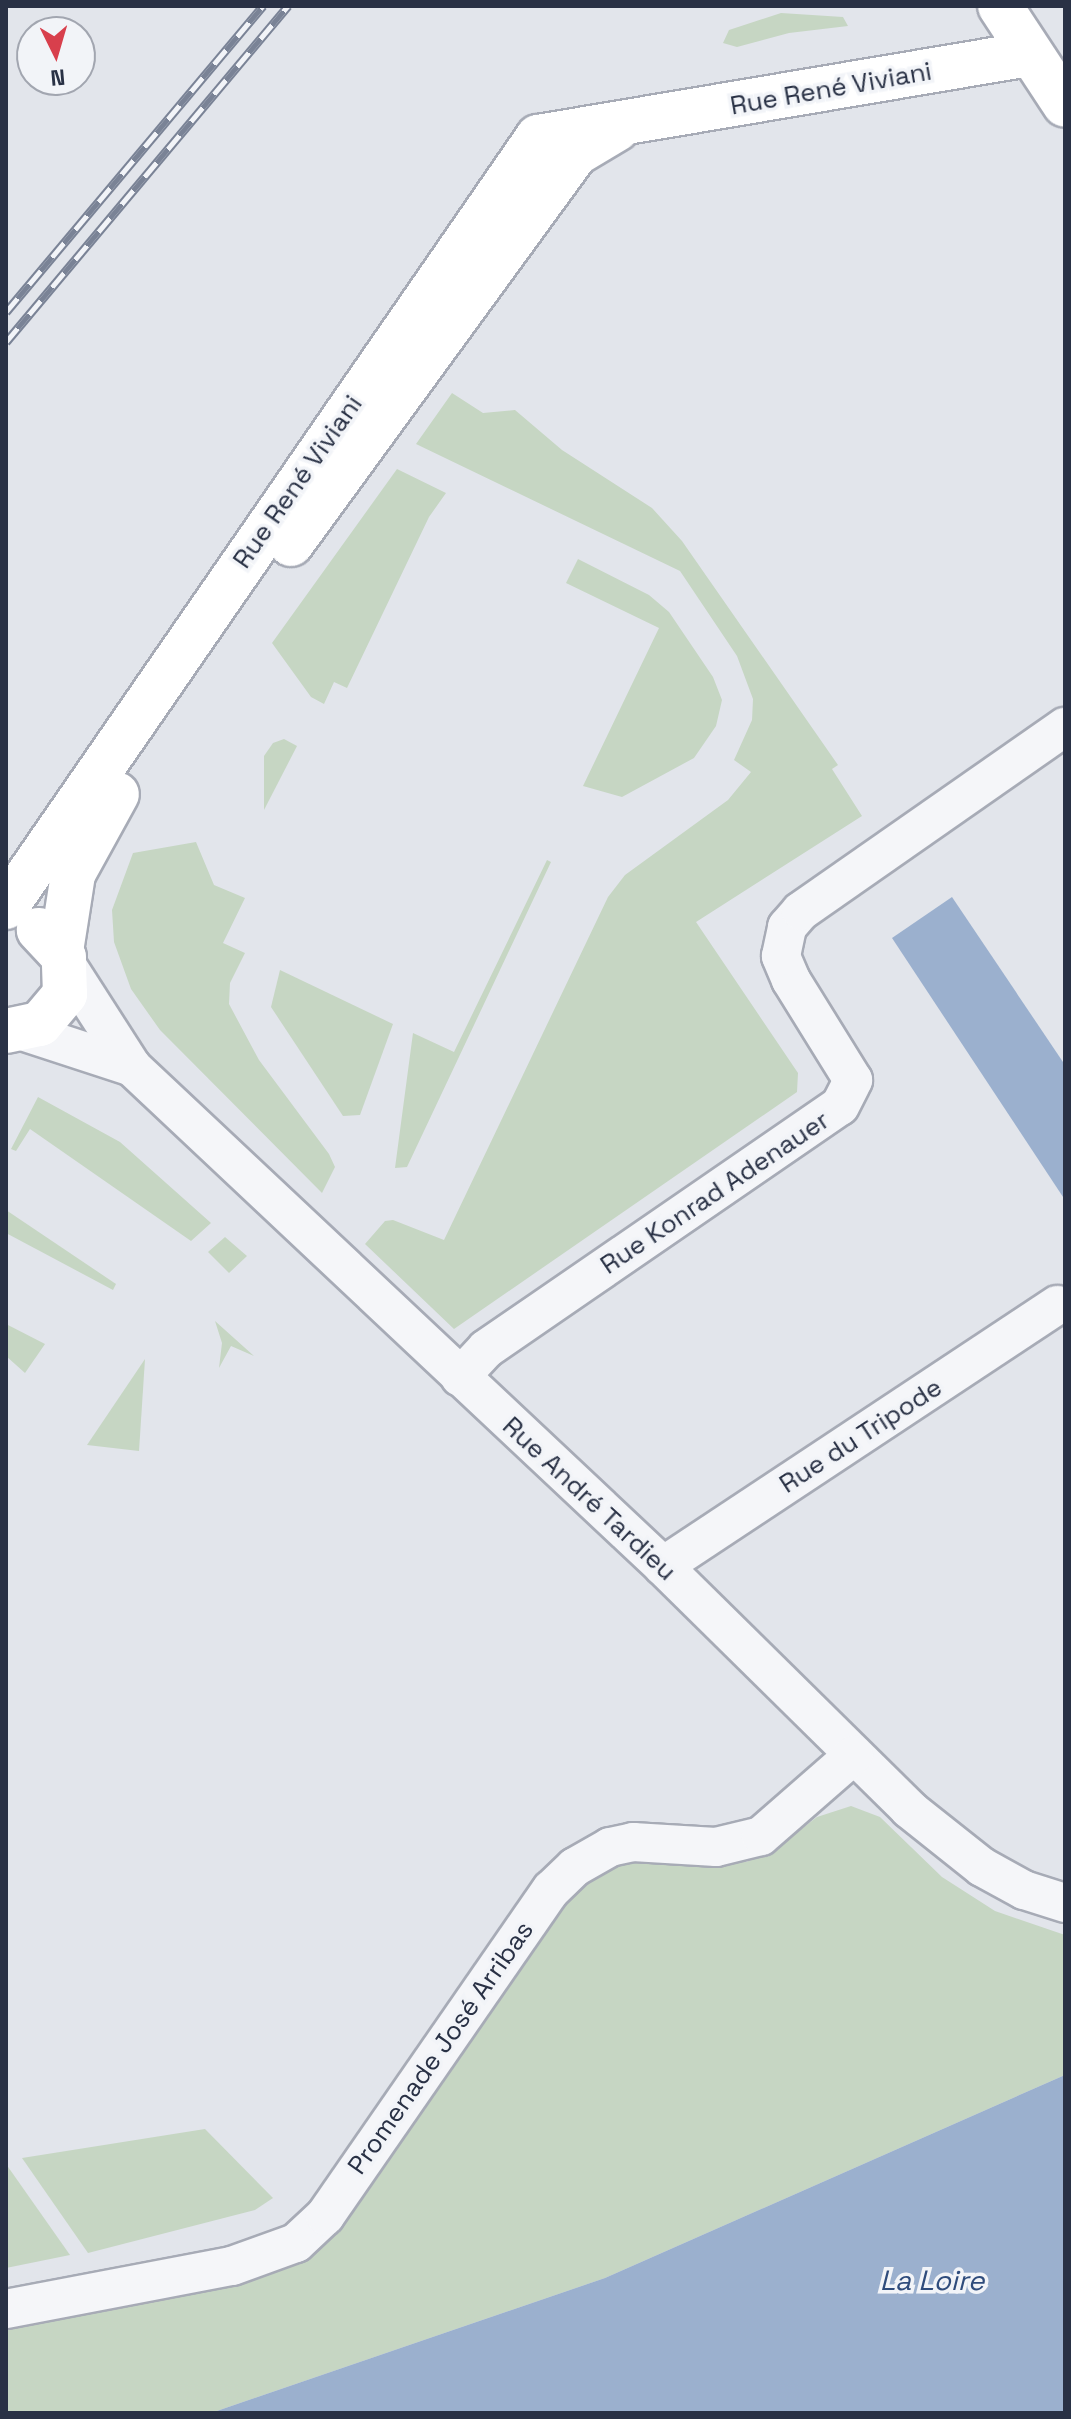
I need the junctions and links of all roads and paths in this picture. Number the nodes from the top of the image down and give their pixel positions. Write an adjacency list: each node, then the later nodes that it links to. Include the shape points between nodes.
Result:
1 (1014, 21): 2 (main road); 3 (main road, Rue René Viviani)
2 (1065, 105)
3 (632, 123): 5 (main road, Rue René Viviani, via 538,137); 7 (main road, Rue René Viviani, via 575,154 184,689 89,838 73,874)
4 (1065, 727): 11 (street, Rue Konrad Adenauer, via 801,911 787,927 781,956 791,980 853,1080 840,1106 486,1349)
5 (6, 907)
6 (6, 925): 7 (main road, via 39,930)
7 (63, 957): 8 (main road, Rue René Viviani, via 62,1003 49,1019); 9 (street, Rue André Tardieu)
8 (10, 1031): 9 (street, Rue André Tardieu, via 80,1046)
9 (132, 1067): 11 (street, Rue André Tardieu)
10 (1058, 1305): 12 (street, Rue du Tripode)
11 (460, 1377): 12 (street, Rue André Tardieu)
12 (663, 1566): 13 (street, Rue André Tardieu)
13 (854, 1755): 14 (street, Rue André Tardieu, via 938,1834 982,1867 1024,1890); 15 (street, Promenade José Arribas, via 761,1836 716,1847 633,1842 610,1847 575,1867 551,1890 325,2216 296,2243 232,2266)
14 (1065, 1903)
15 (6, 2309)

